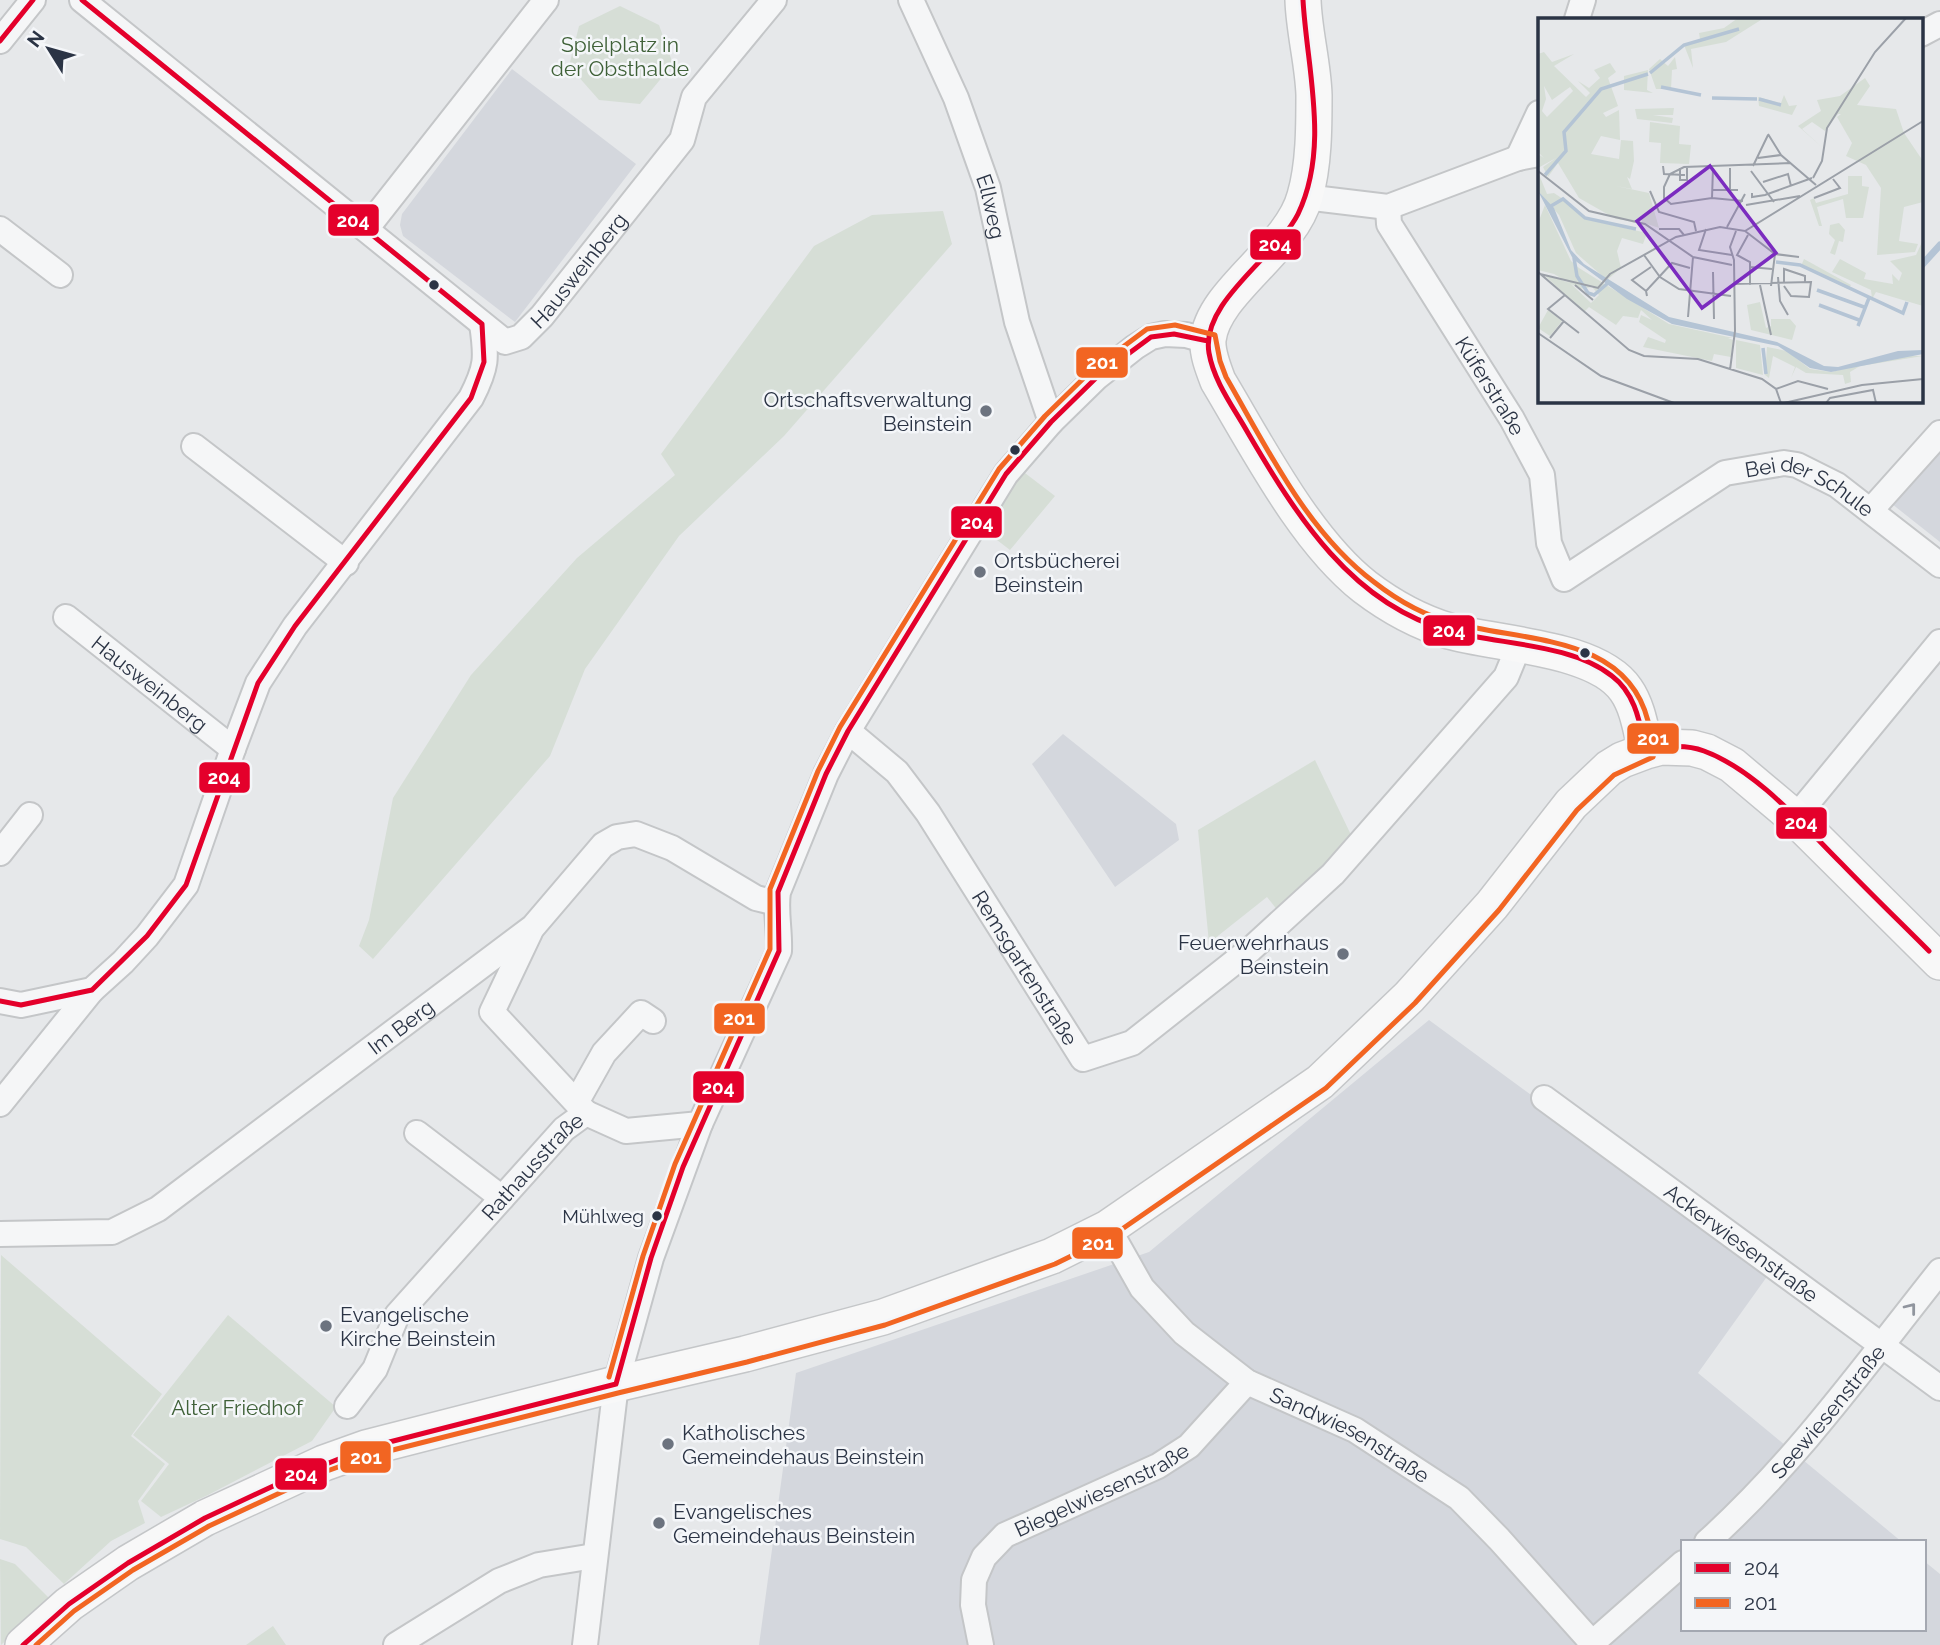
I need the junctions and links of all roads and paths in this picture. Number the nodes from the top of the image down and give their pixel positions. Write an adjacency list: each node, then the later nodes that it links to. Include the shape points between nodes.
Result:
1 (33, 0): 11 (street)
2 (82, 0): 17 (street)
3 (545, 0): 17 (street)
4 (774, 0): 19 (street, Hausweinberg, via 694,97 682,140 542,316 521,337 505,342)
5 (911, 0): 21 (street, Ellweg, via 956,98 988,188 1017,322)
6 (1303, 0): 14 (street, via 1314,94)
7 (1583, 0): 8 (street)
8 (1577, 18)
9 (1940, 24): 10 (street)
10 (1923, 33)
11 (0, 41)
12 (1538, 117): 13 (street)
13 (1529, 156): 15 (street)
14 (1305, 197): 15 (street); 20 (street, via 1299,214 1269,256 1221,309)
15 (1388, 206): 27 (street, Küferstraße, via 1389,224 1512,419 1542,475 1549,542)
16 (0, 229): 18 (street)
17 (366, 229): 19 (street)
18 (60, 275)
19 (482, 324): 25 (street, Hausweinberg, via 484,373 471,398)
20 (1208, 341): 21 (street, via 1174,334 1151,337 1097,377); 30 (street, via 1218,381 1295,509 1364,586 1422,621)
21 (1051, 422): 31 (street, via 1006,474)
22 (1940, 433): 24 (street)
23 (194, 446): 25 (street)
24 (1871, 510): 26 (street, Bei der Schule); 27 (street, Bei der Schule, via 1837,485 1797,465 1725,473)
25 (346, 563): 32 (street, Hausweinberg, via 295,626 258,684)
26 (1940, 565)
27 (1564, 579)
28 (66, 617): 32 (street, Hausweinberg)
29 (1940, 642): 35 (street)
30 (1513, 645): 31 (street, Remsgartenstraße, via 1506,677 1333,874 1251,949 1132,1043 1083,1059 928,813 897,772); 33 (street, via 1602,667 1627,691)
31 (848, 731): 37 (street, via 826,774)
32 (233, 749): 40 (street, Hausweinberg, via 186,885 131,954)
33 (1646, 751): 35 (street, via 1676,746 1707,752 1732,765); 49 (street, via 1609,768 1570,804 1492,905 1409,997 1320,1082)
34 (30, 815): 36 (street)
35 (1795, 818): 39 (street)
36 (0, 853)
37 (776, 903): 38 (street, Im Berg, via 756,898 672,848 636,834 617,836 603,845); 46 (street, via 779,951)
38 (533, 927): 45 (street, via 492,1012); 50 (street, Im Berg, via 158,1209 112,1232)
39 (1936, 951)
40 (92, 990): 41 (street, via 21,1005); 44 (street, Hausweinberg)
41 (0, 1002)
42 (653, 1021): 45 (street, Rathausstraße, via 641,1013 604,1053)
43 (1544, 1098): 52 (street, Ackerwiesenstraße)
44 (0, 1104)
45 (581, 1107): 46 (street, Rathausstraße, via 626,1131); 48 (street, Rathausstraße)
46 (700, 1124): 54 (street, via 651,1258)
47 (417, 1133): 48 (street)
48 (502, 1198): 56 (street, Rathausstraße, via 397,1315 375,1368)
49 (1108, 1228): 53 (street, Sandwiesenstraße, via 1142,1288 1184,1333); 54 (street, via 1052,1256 883,1317)
50 (0, 1234)
51 (1940, 1271): 52 (street, Seewiesenstraße, one-way to 51)
52 (1881, 1346): 55 (street, Ackerwiesenstraße); 57 (street, Seewiesenstraße, via 1815,1430)
53 (1247, 1382): 60 (street, Sandwiesenstraße, via 1355,1430 1459,1498); 64 (street, Biegelwiesenstraße, via 1189,1446 1158,1466 1005,1535 984,1557 974,1580 973,1605)
54 (617, 1384): 58 (street); 61 (street, via 366,1448 284,1481 205,1518 128,1563 69,1604)
55 (1940, 1388)
56 (346, 1406)
57 (1709, 1540)
58 (594, 1556): 62 (street, via 539,1565 499,1581); 63 (street)
59 (1681, 1565): 60 (street)
60 (1592, 1644)
61 (23, 1645)
62 (397, 1645)
63 (585, 1645)
64 (981, 1645)

